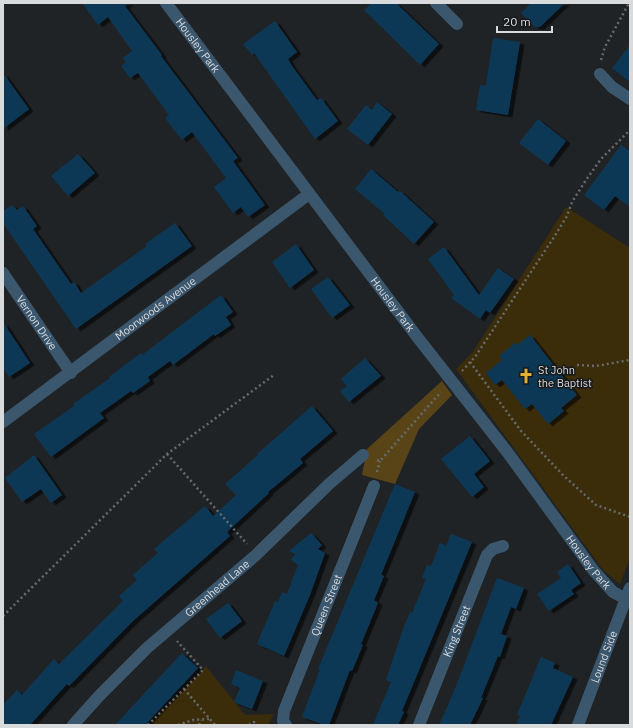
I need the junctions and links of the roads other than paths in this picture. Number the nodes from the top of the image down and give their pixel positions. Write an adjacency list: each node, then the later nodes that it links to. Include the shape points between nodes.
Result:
1 (166, 3): 6 (street, Housley Park)
2 (436, 3): 3 (street)
3 (457, 24)
4 (600, 74): 5 (street, via 612,87)
5 (630, 99)
6 (309, 194): 8 (street, Moorwoods Avenue); 14 (street, Housley Park, via 508,453 594,571 613,592)
7 (3, 273): 8 (street, Vernon Drive)
8 (71, 373): 9 (street, Moorwoods Avenue)
9 (3, 422)
10 (363, 455): 15 (street, Greenhead Lane, via 329,484 256,555 168,630 100,695)
11 (374, 486): 16 (street, Queen Street, via 284,712 283,721)
12 (503, 546): 17 (street, King Street, via 493,549 487,555)
13 (630, 588): 14 (street, Lound Side)
14 (626, 599): 18 (street, Lound Side)
15 (73, 725)
16 (286, 725)
17 (419, 725)
18 (578, 725)

